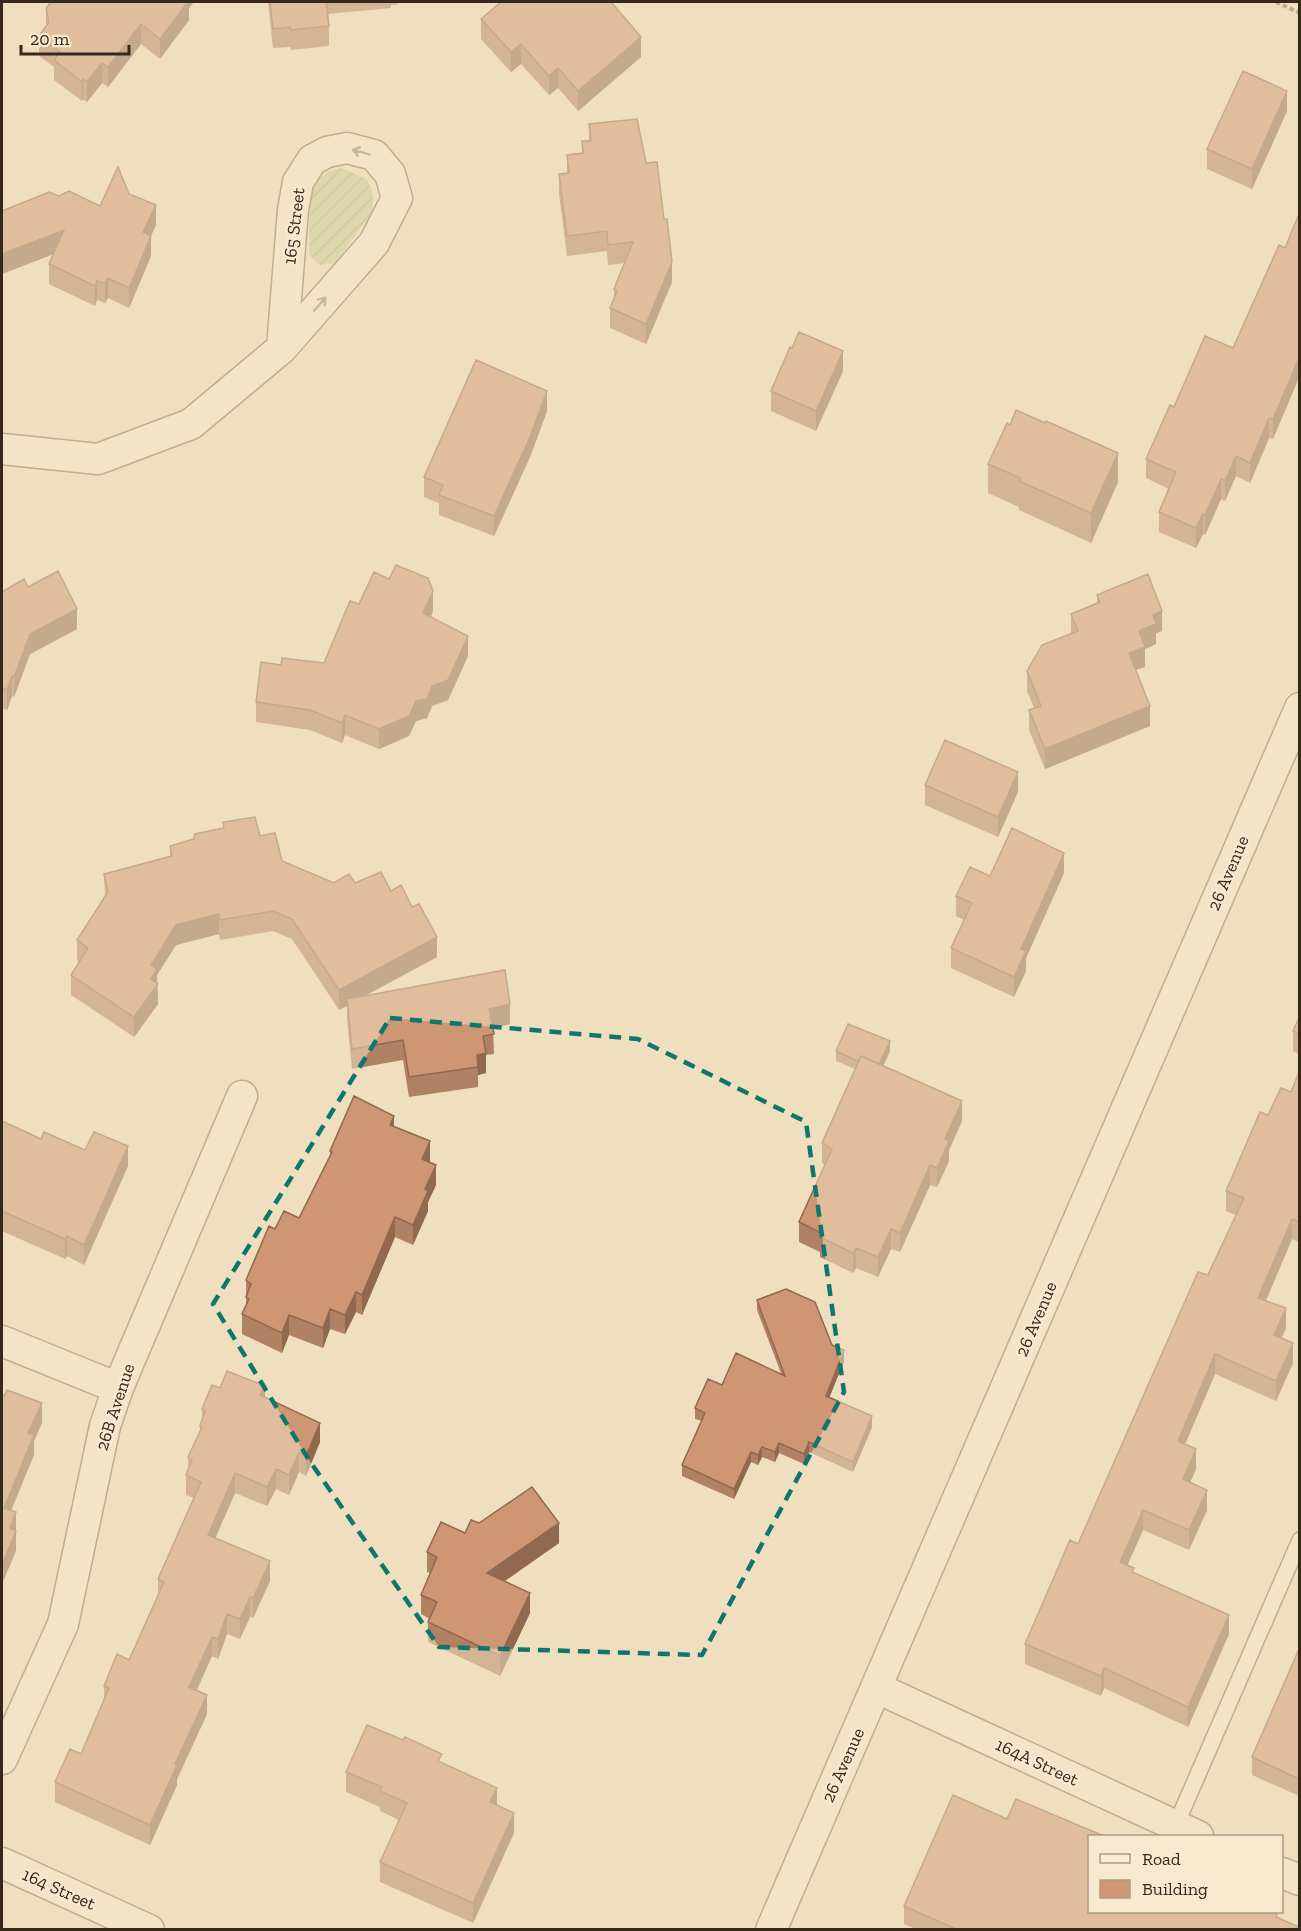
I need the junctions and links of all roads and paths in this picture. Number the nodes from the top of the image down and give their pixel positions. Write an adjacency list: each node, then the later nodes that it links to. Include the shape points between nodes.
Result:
1 (1276, 2): 2 (path)
2 (1299, 13)
3 (282, 348): 3 (street, 165 Street, one-way to 3, via 374,243 396,198 390,174 374,155 347,148 327,152 312,160 298,182); 4 (street, 165 Street, via 191,424 98,459)
4 (2, 448)
5 (1299, 708): 10 (street, 26 Avenue)
6 (242, 1096): 8 (street, 26B Avenue)
7 (2, 1341): 8 (street)
8 (118, 1388): 11 (street, 26B Avenue, via 105,1426 63,1624)
9 (1299, 1539): 12 (lane)
10 (877, 1688): 12 (street, 164A Street); 17 (street, 26 Avenue)
11 (2, 1759)
12 (1187, 1832)
13 (2, 1863): 16 (street, 164 Street)
14 (1283, 1873): 15 (street)
15 (1299, 1880)
16 (149, 1929)
17 (771, 1929)

